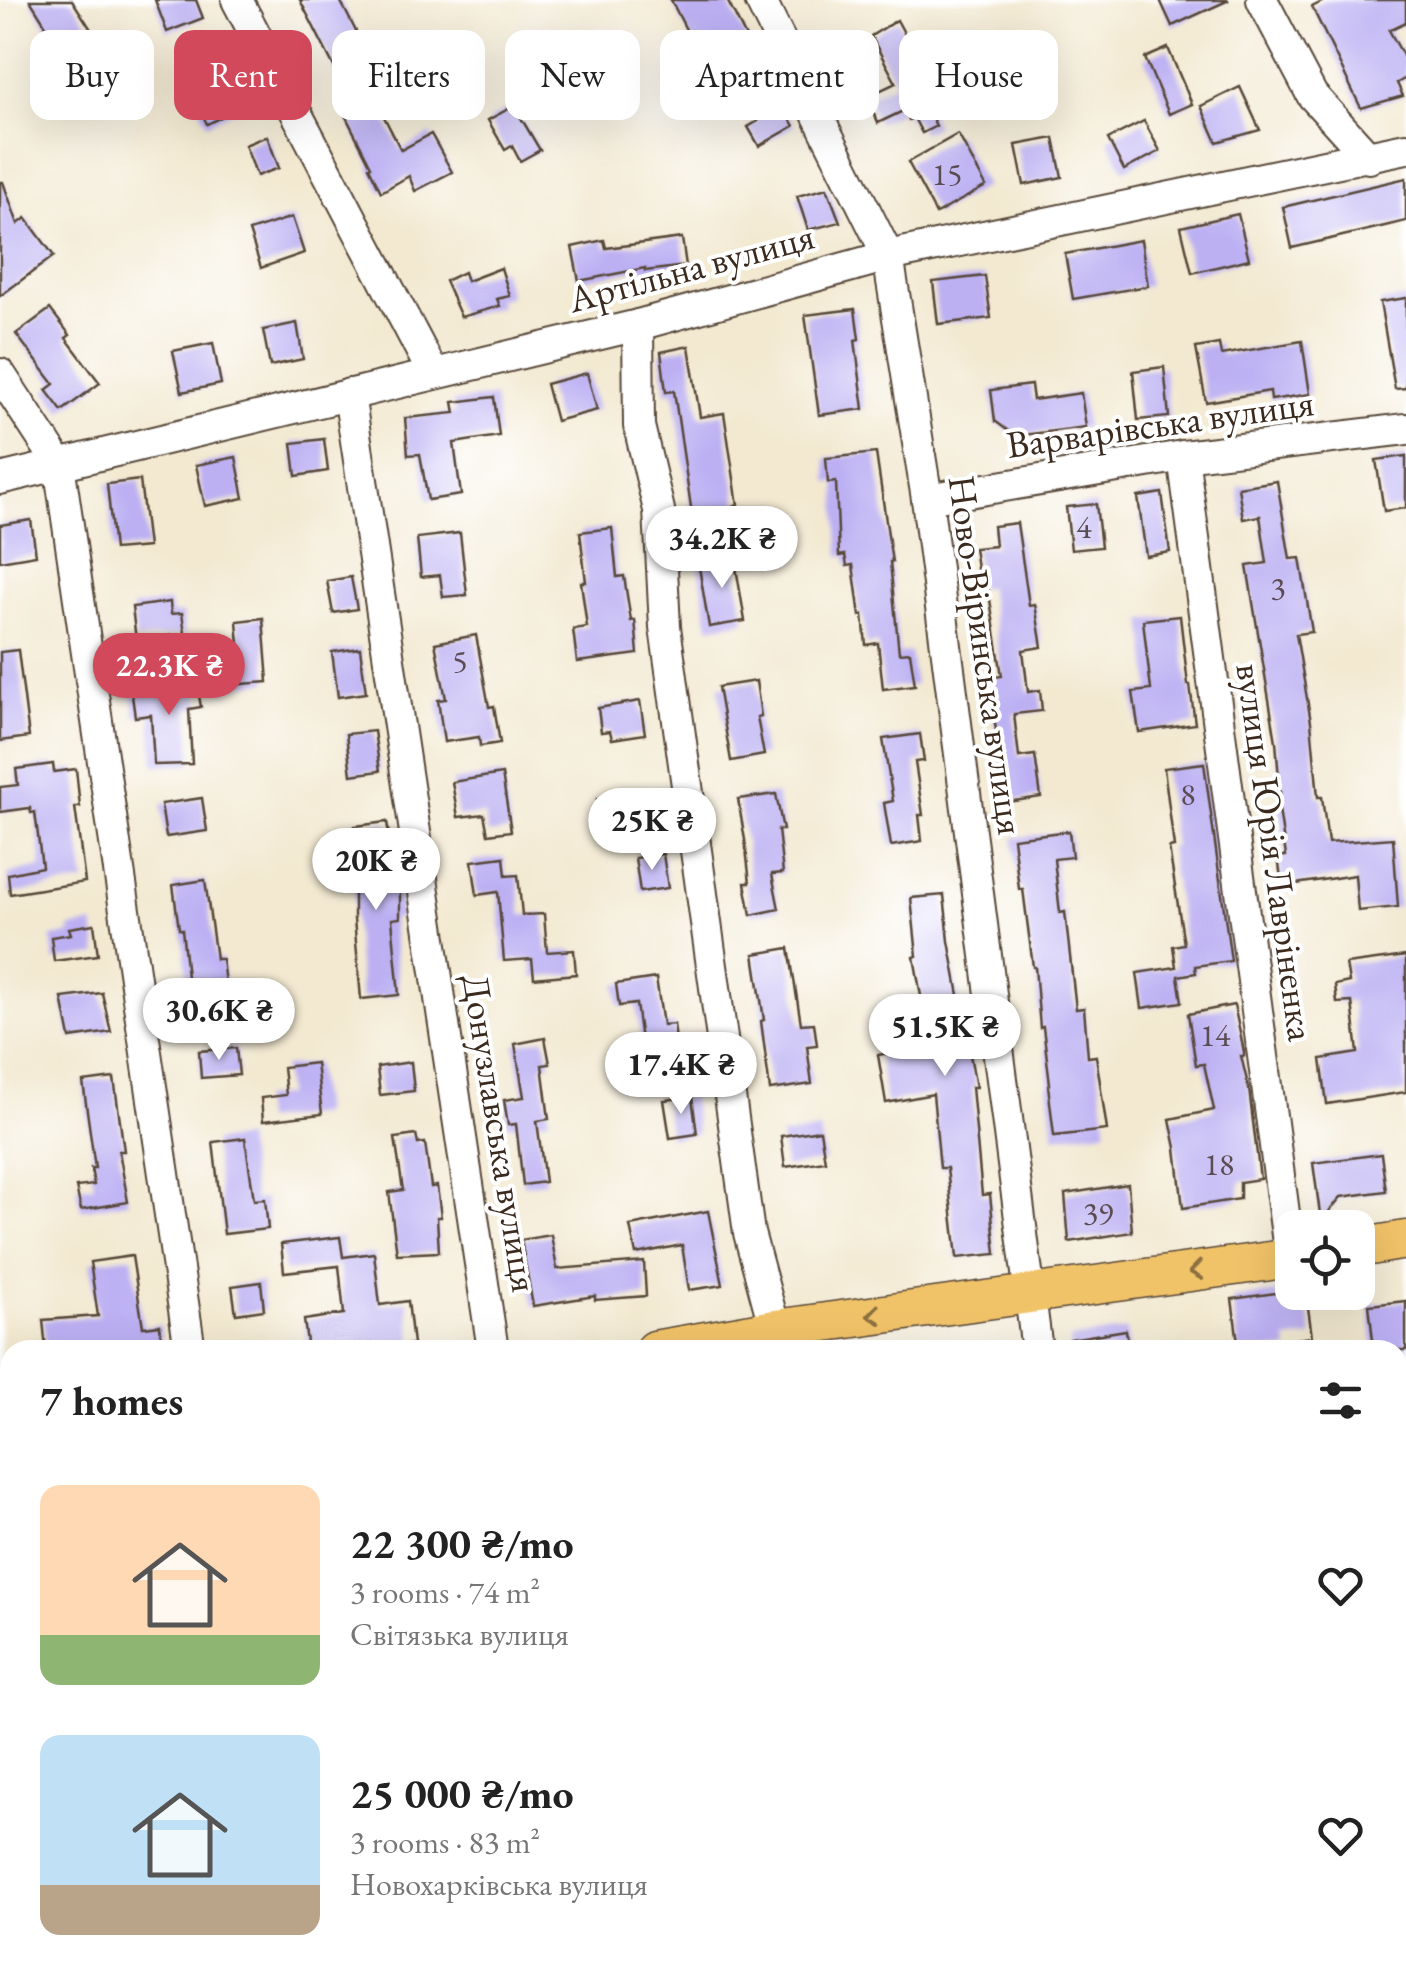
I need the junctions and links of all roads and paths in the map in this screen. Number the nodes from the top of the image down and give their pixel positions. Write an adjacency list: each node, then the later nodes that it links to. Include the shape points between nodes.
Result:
1 (237, 0): 9 (street)
2 (760, 0): 6 (street, Ново-Віринська вулиця)
3 (1262, 0): 5 (street, via 1312,95)
4 (1406, 148): 5 (street, Артільна вулиця)
5 (1369, 158): 6 (street, Артільна вулиця)
6 (888, 256): 7 (street, Артільна вулиця); 15 (street, Ново-Віринська вулиця)
7 (638, 325): 9 (street, Артільна вулиця); 23 (street, via 639,426 659,510 665,627 749,1233)
8 (0, 374): 13 (street)
9 (434, 374): 10 (street, Артільна вулиця)
10 (349, 394): 13 (street, Артільна вулиця); 22 (street, Донузлавська вулиця)
11 (1406, 428): 12 (street, Варварівська вулиця)
12 (1182, 456): 15 (street, Варварівська вулиця); 16 (street, вулиця Юрія Лавріненка)
13 (59, 464): 14 (street, Артільна вулиця); 21 (street)
14 (0, 480)
15 (926, 500): 20 (street, Ново-Віринська вулиця)
16 (1284, 1210)
17 (1406, 1240): 18 (main road)
18 (1375, 1245)
19 (1275, 1260): 20 (main road, one-way to 20)
20 (1030, 1293): 23 (main road, one-way to 23); 24 (street, Ново-Віринська вулиця)
21 (189, 1340)
22 (491, 1340)
23 (775, 1340)
24 (1036, 1340)

